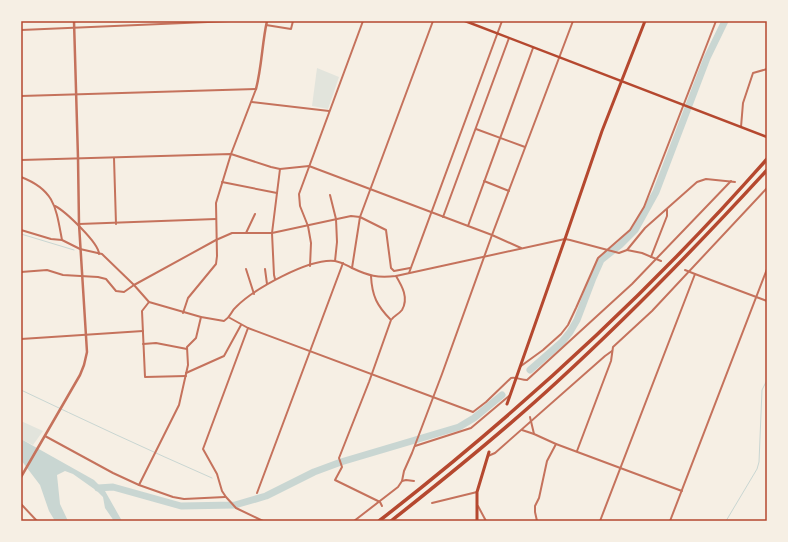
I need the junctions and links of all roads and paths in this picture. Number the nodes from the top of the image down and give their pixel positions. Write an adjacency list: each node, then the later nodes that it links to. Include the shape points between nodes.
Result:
1 (74, 21): 13 (street)
2 (231, 21): 13 (street)
3 (268, 21): 12 (street)
4 (293, 21): 12 (street, via 291,29)
5 (363, 21): 26 (street)
6 (433, 21): 46 (street)
7 (465, 21): 15 (main road)
8 (502, 21): 15 (street)
9 (573, 21): 18 (street)
10 (645, 21): 20 (main road)
11 (716, 21): 25 (street)
12 (266, 25): 21 (street)
13 (74, 28): 14 (street); 22 (street)
14 (21, 30)
15 (497, 33): 16 (main road); 52 (street)
16 (510, 38): 17 (main road); 28 (street)
17 (533, 48): 18 (main road); 30 (street)
18 (558, 58): 20 (main road); 31 (street)
19 (767, 69): 27 (street, via 753,73 743,104)
20 (621, 81): 25 (main road); 67 (main road)
21 (256, 89): 22 (street); 24 (street)
22 (76, 94): 23 (street); 33 (street)
23 (21, 96)
24 (252, 102): 26 (street); 32 (street)
25 (684, 104): 27 (main road); 73 (street, via 644,207 630,230)
26 (329, 111): 37 (street)
27 (740, 126): 29 (main road)
28 (476, 129): 30 (street); 55 (street)
29 (767, 136)
30 (500, 138): 31 (street); 41 (street)
31 (525, 147): 47 (street)
32 (231, 154): 34 (street); 38 (street); 43 (street)
33 (78, 158): 34 (street); 36 (street); 59 (street)
34 (114, 158): 58 (street)
35 (767, 159): 152 (highway, via 697,236 585,347 481,439)
36 (21, 160)
37 (309, 166): 38 (street); 46 (street); 60 (street, via 299,194 300,206)
38 (280, 169): 48 (street)
39 (767, 170): 153 (highway, via 669,275 558,382)
40 (21, 177): 50 (street, via 39,186)
41 (484, 181): 47 (street); 61 (street)
42 (731, 181): 44 (street); 51 (street, via 706,179 697,182); 78 (street)
43 (222, 182): 48 (street); 56 (street, via 216,203)
44 (735, 182)
45 (767, 188): 91 (street)
46 (370, 190): 52 (street); 54 (street)
47 (509, 191): 65 (street)
48 (277, 193): 64 (street)
49 (330, 195): 57 (street)
50 (55, 206): 59 (street); 68 (street)
51 (667, 209): 74 (street, via 645,228); 77 (street, via 667,216)
52 (430, 212): 55 (street); 84 (street)
53 (255, 214): 63 (street)
54 (360, 217): 57 (street); 83 (street); 84 (street, via 386,230 391,268 394,271)
55 (443, 217): 61 (street)
56 (216, 219): 58 (street); 69 (street)
57 (336, 219): 60 (street); 79 (street)
58 (116, 224): 59 (street)
59 (79, 225): 72 (street); 75 (street, via 99,249)
60 (308, 226): 64 (street); 82 (street)
61 (468, 226): 65 (street)
62 (21, 230): 66 (street)
63 (246, 233): 64 (street); 69 (street, via 232,233)
64 (272, 233): 96 (street)
65 (492, 235): 71 (street); 76 (street)
66 (51, 239): 68 (street); 70 (street)
67 (565, 239): 71 (street); 73 (street); 118 (main road)
68 (62, 240): 72 (street)
69 (216, 240): 98 (street); 103 (street, via 216,264 188,298)
70 (50, 243)
71 (521, 248): 76 (street)
72 (80, 249): 75 (street); 93 (street)
73 (605, 250): 74 (street, via 619,253); 118 (street, via 594,265 568,325 543,350)
74 (627, 250): 77 (street)
75 (99, 254): 98 (street)
76 (485, 256): 90 (street); 123 (street)
77 (651, 257): 78 (street)
78 (656, 260): 80 (street); 105 (street)
79 (335, 261): 81 (street); 82 (street)
80 (661, 261)
81 (343, 263): 83 (street); 116 (street)
82 (310, 266): 96 (street)
83 (352, 268): 94 (street)
84 (411, 268): 90 (street)
85 (246, 269): 99 (street)
86 (265, 269): 97 (street)
87 (767, 269): 100 (street)
88 (686, 270): 91 (street)
89 (21, 272): 93 (street, via 47,270 64,275)
90 (409, 272): 95 (street)
91 (690, 272): 92 (street); 117 (street, via 647,316 612,346)
92 (695, 274): 100 (street); 135 (street)
93 (82, 276): 98 (street, via 90,275 106,280 116,291 124,292); 112 (street)
94 (371, 276): 95 (street); 107 (street, via 376,303)
95 (396, 276): 107 (street, via 406,299 401,310)
96 (276, 279): 97 (street)
97 (266, 284): 99 (street)
98 (134, 285): 102 (street)
99 (254, 294): 106 (street, via 235,308)
100 (756, 297): 101 (street); 140 (street)
101 (767, 301)
102 (149, 302): 103 (street); 111 (street, via 142,310)
103 (183, 313): 104 (street)
104 (201, 317): 106 (street, via 224,321); 115 (street, via 196,338)
105 (597, 317): 108 (street); 121 (street, via 527,380)
106 (230, 318): 109 (street)
107 (391, 320): 120 (street)
108 (599, 320)
109 (241, 325): 110 (street); 119 (street, via 224,356)
110 (248, 328): 116 (street); 143 (street, via 203,449)
111 (143, 331): 112 (street); 114 (street)
112 (86, 335): 113 (street); 129 (street, via 87,352 80,375)
113 (21, 339)
114 (143, 344): 115 (street, via 156,343); 119 (street, via 145,377)
115 (187, 349): 119 (street)
116 (311, 351): 120 (street); 142 (street)
117 (612, 351): 126 (street); 132 (street, via 611,361)
118 (519, 367): 121 (main road)
119 (186, 374): 139 (street, via 179,405)
120 (372, 374): 123 (street); 144 (street, via 339,458 342,467 335,480)
121 (515, 377): 122 (main road); 123 (street, via 473,412)
122 (510, 395): 124 (main road); 131 (street, via 471,428)
123 (433, 396): 131 (street)
124 (507, 404)
125 (530, 417): 126 (street)
126 (532, 421): 127 (street); 128 (street)
127 (522, 430): 128 (street); 134 (street, via 495,453)
128 (534, 434): 130 (street)
129 (45, 437): 136 (street); 139 (street, via 113,474)
130 (556, 444): 132 (street); 156 (street, via 547,461 535,506)
131 (415, 446): 137 (street)
132 (577, 451): 135 (street)
133 (489, 452): 134 (main road)
134 (487, 456): 141 (main road)
135 (621, 468): 140 (street); 157 (street)
136 (21, 477)
137 (402, 481): 138 (street); 144 (street)
138 (414, 482)
139 (139, 485): 143 (street, via 184,499)
140 (682, 491): 158 (street)
141 (477, 492): 145 (street); 147 (main road)
142 (257, 493)
143 (226, 497): 150 (street, via 236,508)
144 (380, 502): 148 (street); 151 (street)
145 (432, 503)
146 (21, 504): 149 (street)
147 (477, 505): 154 (main road); 155 (street)
148 (382, 506)
149 (38, 521)
150 (263, 521)
151 (354, 521)
152 (379, 521)
153 (391, 521)
154 (477, 521)
155 (486, 521)
156 (537, 521)
157 (600, 521)
158 (670, 521)

